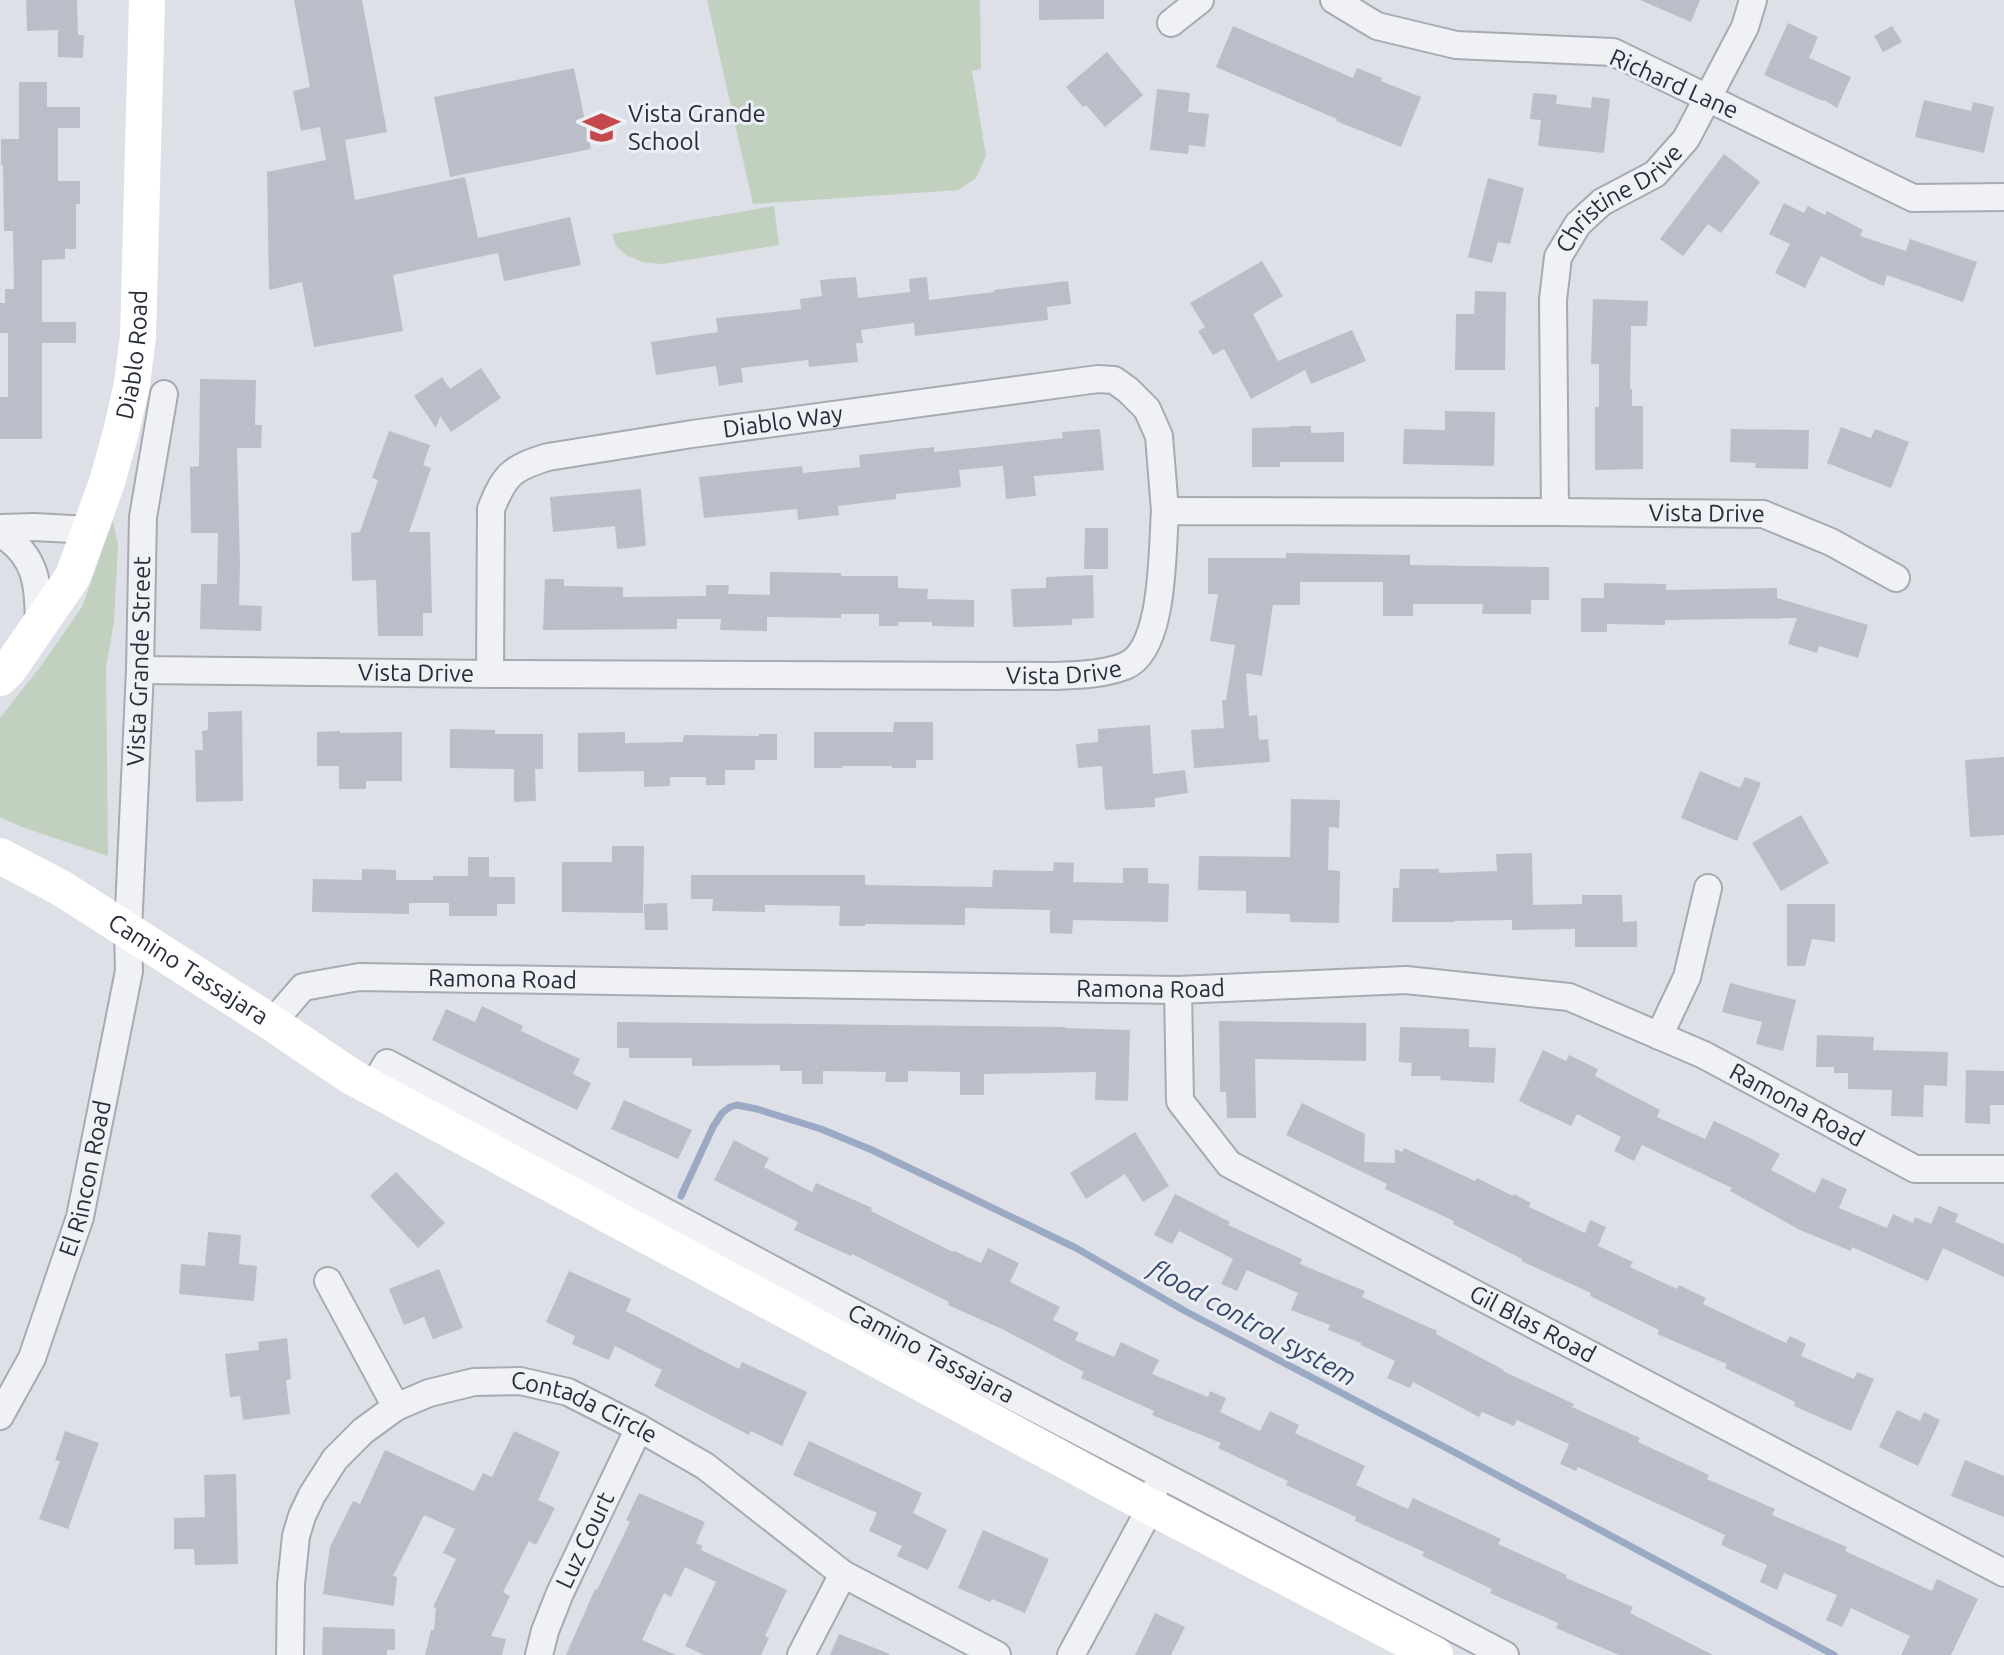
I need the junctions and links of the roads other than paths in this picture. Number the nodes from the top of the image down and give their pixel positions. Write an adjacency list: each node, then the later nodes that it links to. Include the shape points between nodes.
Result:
1 (147, 0): 11 (street, Diablo Road, via 138,336 121,432)
2 (1200, 0): 5 (street)
3 (1334, 0): 6 (street, Richard Lane, via 1377,26 1456,45 1613,52)
4 (1753, 0): 6 (street, Christine Drive, via 1745,27)
5 (1171, 23)
6 (1707, 98): 7 (street, Richard Lane, via 1913,198); 10 (street, Christine Drive, via 1686,139 1655,174 1602,202 1578,224 1558,257 1553,300)
7 (2004, 197)
8 (164, 394): 15 (street, Vista Grande Street, via 143,517)
9 (1165, 511): 10 (street, Vista Drive); 16 (street, Vista Drive, via 1157,612 1148,642 1127,666 1052,676); 16 (street, Diablo Way, via 1159,436 1147,409 1114,380 548,457 513,471 491,509)
10 (1555, 512): 13 (street, Vista Drive, via 1763,514 1831,542)
11 (90, 530): 12 (street); 14 (street, Diablo Road, via 73,576)
12 (0, 531): 14 (street, via 28,557 35,574)
13 (1896, 578)
14 (39, 626): 17 (street, Diablo Road)
15 (140, 670): 16 (street, Vista Drive); 20 (street, Vista Grande Street)
16 (490, 674)
17 (0, 678)
18 (0, 856): 20 (street, Camino Tassajara)
19 (1708, 888): 23 (street, via 1687,977)
20 (128, 931): 22 (street, Camino Tassajara); 27 (street, El Rincon Road, via 129,971 80,1217 32,1358)
21 (1178, 990): 22 (street, Ramona Road, via 359,977 303,987); 23 (street, Ramona Road, via 1406,980 1569,997); 30 (street, Gil Blas Road, via 1180,1101 1229,1164)
22 (272, 1023): 29 (street, Camino Tassajara, via 372,1088)
23 (1659, 1036): 24 (street, Ramona Road, via 1915,1169)
24 (2004, 1169)
25 (328, 1281): 26 (street)
26 (396, 1407): 28 (street, Contada Circle, via 474,1382 520,1381 568,1392); 32 (street, Contada Circle, via 335,1459 302,1516 292,1561)
27 (0, 1416)
28 (639, 1428): 31 (street, Contada Circle, via 705,1466); 33 (street, Luz Court, via 560,1593)
29 (1155, 1491): 36 (street); 37 (street, Camino Tassajara); 38 (street, Camino Tassajara, via 1218,1503)
30 (2004, 1573)
31 (843, 1574): 34 (street); 35 (street, Contada Circle)
32 (290, 1655)
33 (539, 1655)
34 (801, 1655)
35 (997, 1655)
36 (1071, 1655)
37 (1435, 1655)
38 (1505, 1655)

